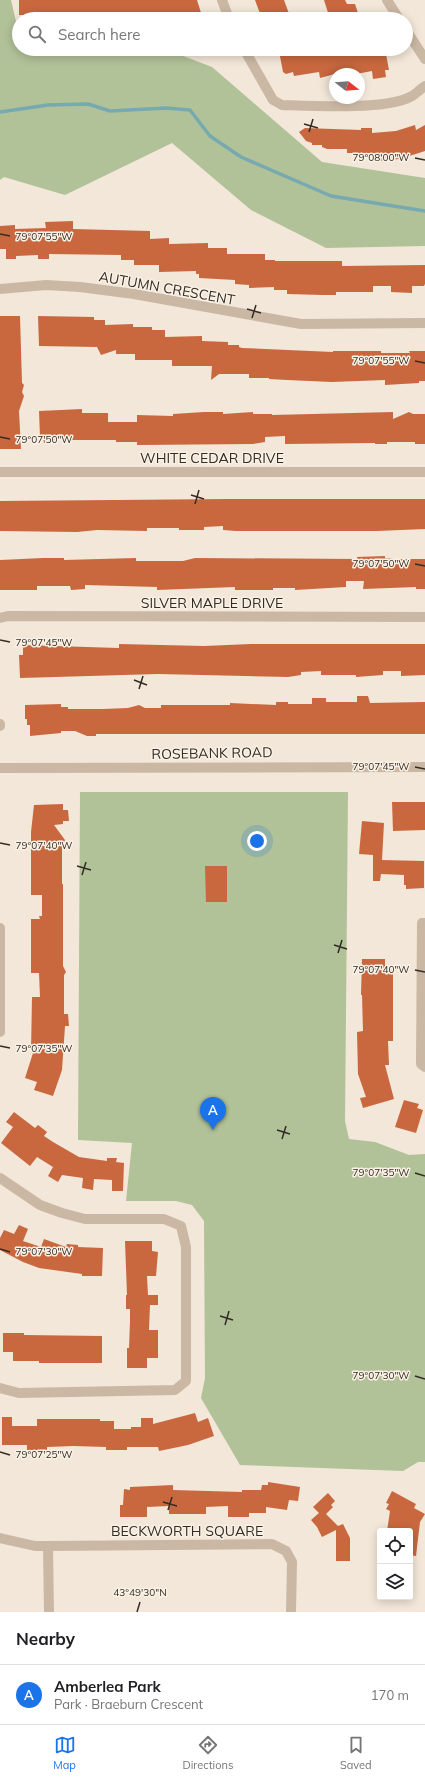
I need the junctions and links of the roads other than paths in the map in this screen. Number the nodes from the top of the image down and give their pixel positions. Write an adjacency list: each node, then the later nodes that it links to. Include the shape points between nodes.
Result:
1 (222, 0): 3 (street)
2 (387, 0): 4 (street)
3 (226, 12)
4 (395, 12)
5 (413, 40): 7 (street)
6 (248, 56): 8 (street, via 272,100 282,105 388,103 411,97)
7 (425, 58)
8 (425, 86)
9 (0, 289): 10 (street, AUTUMN CRESCENT, via 46,285 80,287 134,294 301,324)
10 (425, 323)
11 (0, 472): 12 (street, WHITE CEDAR DRIVE)
12 (425, 472)
13 (425, 617): 14 (street, SILVER MAPLE DRIVE)
14 (0, 618)
15 (425, 767): 16 (street, ROSEBANK ROAD)
16 (0, 768)
17 (425, 922): 20 (street, via 422,922 421,1064)
18 (0, 928): 19 (street)
19 (0, 1032)
20 (425, 1067)
21 (0, 1178): 22 (street, via 40,1205 85,1219 164,1219 181,1226 186,1247 186,1381 175,1390 19,1393)
22 (0, 1388)
23 (0, 1538): 24 (street, BECKWORTH SQUARE, via 35,1546)
24 (48, 1546): 25 (street); 26 (street, BECKWORTH SQUARE, via 272,1544 286,1551 292,1562)
25 (49, 1612)
26 (291, 1612)

